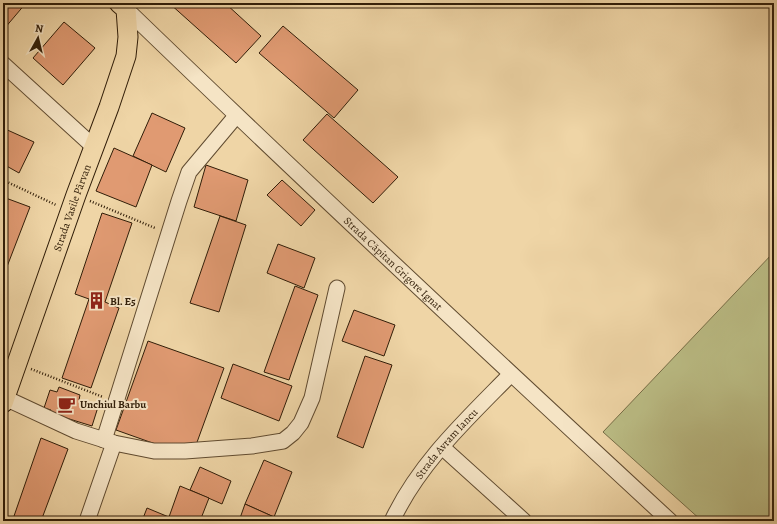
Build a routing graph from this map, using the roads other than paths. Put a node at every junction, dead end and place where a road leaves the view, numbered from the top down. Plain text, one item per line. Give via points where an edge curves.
1 (122, 6) edge
2 (3, 64) edge
3 (236, 116) junction
4 (94, 147) junction
5 (337, 288) dead end
6 (511, 374) junction
7 (4, 399) edge
8 (109, 441) junction
9 (442, 447) junction
10 (87, 521) edge
11 (392, 521) edge
12 (524, 521) edge
13 (670, 521) edge

1 - 3 street, Strada Căpitan Grigore Ignat
1 - 4 main road, Strada Vasile Pârvan via 128,37 126,56
2 - 4 street
3 - 6 street, Strada Căpitan Grigore Ignat
3 - 8 street via 189,172 116,402
4 - 7 main road, Strada Vasile Pârvan
5 - 8 street via 312,398 301,423 282,441 185,451 154,451
6 - 9 street, Strada Avram Iancu
6 - 13 street, Strada Căpitan Grigore Ignat
7 - 8 street via 76,431
8 - 10 street
9 - 11 street, Strada Avram Iancu via 420,474
9 - 12 street

